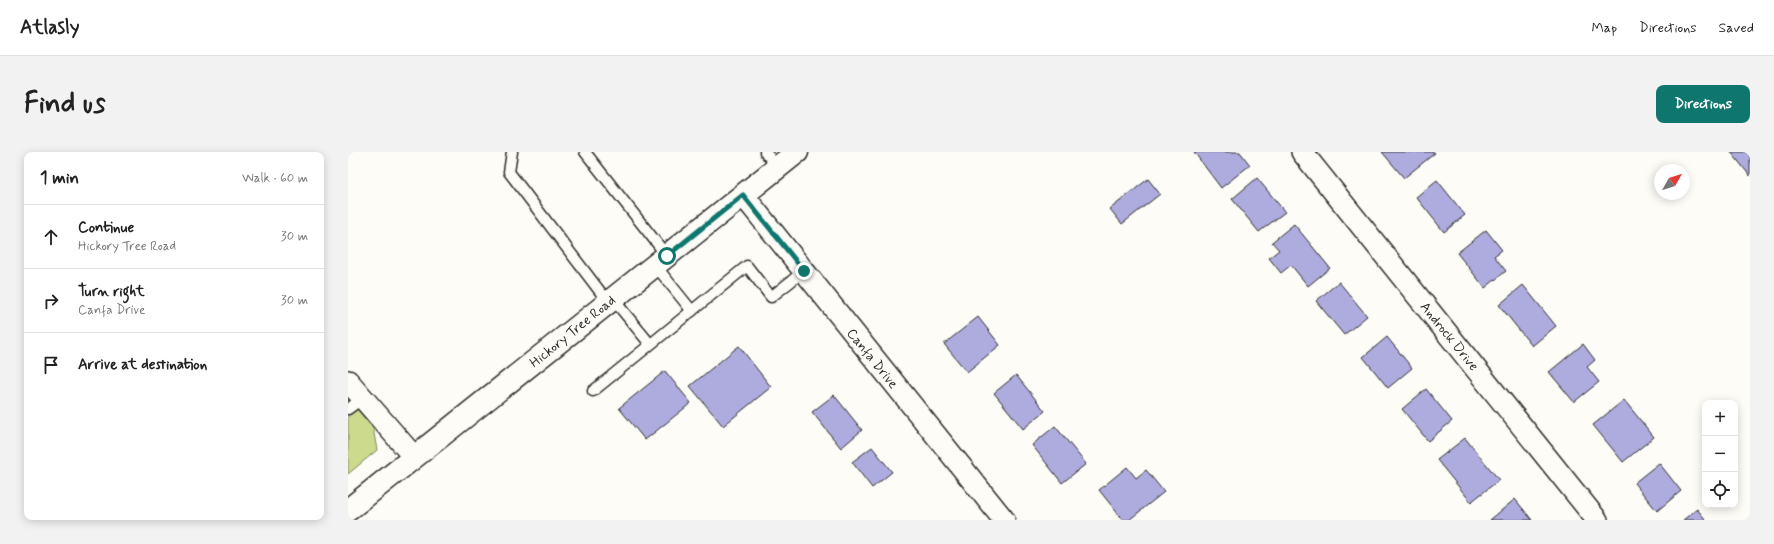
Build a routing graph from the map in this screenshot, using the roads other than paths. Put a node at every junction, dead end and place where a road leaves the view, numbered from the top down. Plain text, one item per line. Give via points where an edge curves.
1 (512, 152) edge
2 (585, 152) edge
3 (797, 152) edge
4 (1302, 152) edge
5 (771, 160) edge
6 (743, 195) junction
7 (661, 261) junction
8 (804, 271) junction
9 (610, 300) junction
10 (692, 311) junction
11 (650, 344) junction
12 (348, 381) edge
13 (593, 391) dead end
14 (355, 404) edge
15 (414, 457) junction
16 (348, 510) edge
17 (1004, 520) edge
18 (1597, 520) edge

1 - 9 lane via 509,172
2 - 7 lane
3 - 5 street, Hickory Tree Road
4 - 18 street, Androck Drive
5 - 6 street, Hickory Tree Road
6 - 7 street, Hickory Tree Road
6 - 8 street, Canfa Drive
7 - 9 street, Hickory Tree Road
7 - 10 lane
8 - 10 lane via 771,297 747,266
8 - 17 street, Canfa Drive
9 - 11 lane
9 - 15 street, Hickory Tree Road
10 - 11 lane
11 - 13 lane
12 - 14 street
14 - 15 street
15 - 16 street, Hickory Tree Road

